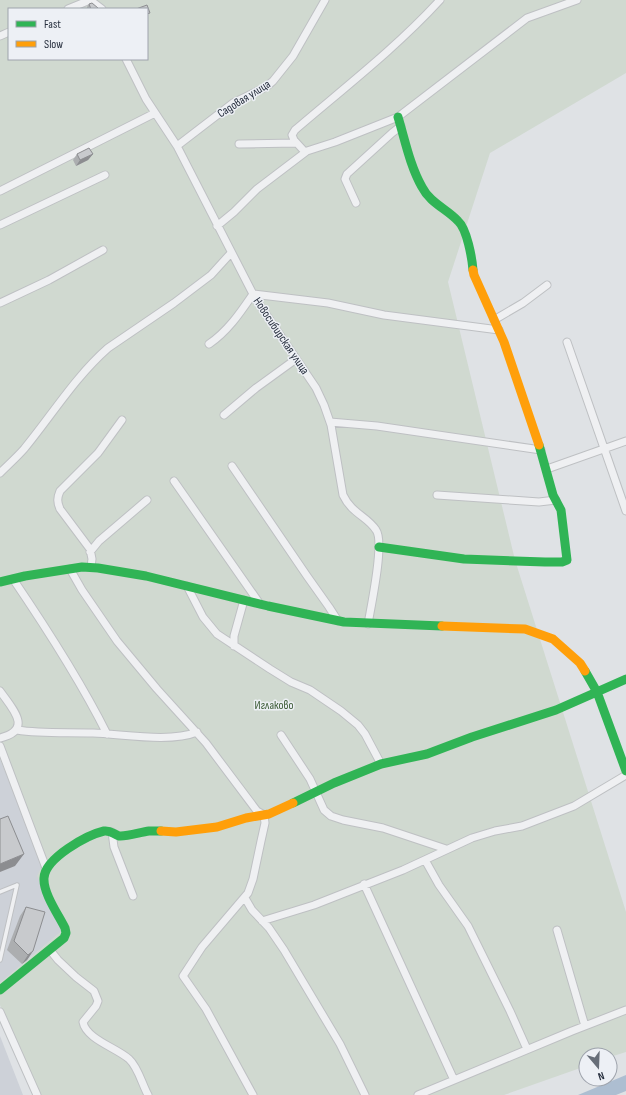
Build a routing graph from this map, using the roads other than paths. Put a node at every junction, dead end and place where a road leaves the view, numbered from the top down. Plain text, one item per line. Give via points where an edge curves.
1 (90, 0) edge
2 (325, 0) edge
3 (440, 0) edge
4 (577, 0) edge
5 (70, 8) edge
6 (101, 8) edge
7 (126, 60) edge
8 (155, 113) junction
9 (398, 117) junction
10 (401, 126) junction
11 (296, 142) junction
12 (239, 144) dead end
13 (177, 146) junction
14 (305, 152) junction
15 (105, 175) dead end
16 (0, 191) edge
17 (356, 203) dead end
18 (0, 225) edge
19 (217, 226) junction
20 (103, 250) dead end
21 (231, 253) junction
22 (547, 285) dead end
23 (253, 294) junction
24 (0, 304) edge
25 (494, 320) junction
26 (499, 330) junction
27 (567, 342) dead end
28 (209, 344) dead end
29 (296, 359) junction
30 (224, 415) dead end
31 (122, 420) dead end
32 (330, 422) junction
33 (626, 441) edge
34 (605, 448) junction
35 (541, 450) junction
36 (232, 466) dead end
37 (547, 469) junction
38 (0, 473) edge
39 (174, 481) dead end
40 (437, 495) dead end
41 (147, 500) dead end
42 (556, 500) junction
43 (626, 510) edge
44 (379, 547) junction
45 (90, 552) junction
46 (90, 567) junction
47 (70, 569) junction
48 (13, 579) junction
49 (0, 582) edge
50 (187, 586) junction
51 (244, 600) junction
52 (260, 604) junction
53 (338, 621) junction
54 (368, 624) junction
55 (234, 646) junction
56 (626, 679) edge
57 (0, 691) edge
58 (597, 692) junction
59 (16, 730) junction
60 (197, 732) junction
61 (107, 734) junction
62 (282, 735) dead end
63 (0, 738) edge
64 (0, 746) edge
65 (381, 764) junction
66 (626, 771) edge
67 (626, 775) edge
68 (316, 792) junction
69 (264, 815) junction
70 (112, 832) junction
71 (446, 849) junction
72 (425, 860) junction
73 (46, 868) junction
74 (364, 884) junction
75 (0, 892) edge
76 (133, 896) dead end
77 (245, 898) junction
78 (262, 921) junction
79 (557, 930) dead end
80 (50, 950) junction
81 (0, 960) edge
82 (0, 990) edge
83 (626, 1010) edge
84 (0, 1012) edge
85 (585, 1026) junction
86 (527, 1050) junction
87 (454, 1080) junction
88 (37, 1095) edge
89 (148, 1095) edge
90 (253, 1095) edge
91 (365, 1095) edge
92 (418, 1095) edge

1 - 5 street
1 - 6 street
2 - 13 street, Садовая улица via 293,56 266,87 233,103
3 - 11 street via 396,45 295,130 292,135
4 - 9 street via 527,18
7 - 8 street, Новосибирская улица
8 - 13 street, Новосибирская улица
8 - 16 street
9 - 10 street
9 - 14 street
10 - 17 street via 347,174 345,179
10 - 25 street via 422,188 429,197 459,221 463,228 474,275
11 - 12 street
11 - 14 street
13 - 19 street, Новосибирская улица
14 - 19 street via 257,189
15 - 18 street
19 - 21 street, Новосибирская улица
20 - 24 street
21 - 23 street, Новосибирская улица
21 - 38 street via 211,275 101,354 24,449
22 - 25 street
23 - 26 street
23 - 28 street via 234,321
23 - 29 street, Новосибирская улица
25 - 26 street
26 - 35 street
27 - 34 street
29 - 30 street
29 - 32 street, Новосибирская улица via 316,388
31 - 45 street via 98,453 60,491 58,498 60,509
32 - 35 street via 377,426
32 - 44 street, Новосибирская улица via 343,495 347,504 378,532
33 - 34 street
34 - 37 street
34 - 43 street
35 - 37 street
36 - 53 street
37 - 42 street
39 - 52 street
40 - 42 street via 539,502
41 - 45 street via 99,541
42 - 44 street via 561,510 567,560 562,562 464,559
44 - 54 street, Новосибирская улица
45 - 46 street
46 - 47 street
46 - 50 street
47 - 48 street
47 - 60 street via 118,641 157,689
48 - 49 street
48 - 61 street via 57,645
50 - 51 street
50 - 55 street via 209,625
51 - 52 street
51 - 55 street via 234,636
52 - 53 street
53 - 54 street
54 - 58 street via 525,629 553,639 580,663
55 - 65 street via 341,711 365,734
56 - 58 street
57 - 59 street via 17,714 19,725
58 - 65 street via 556,710 427,754
58 - 66 street
59 - 61 street
59 - 63 street
60 - 61 street via 186,736 157,738
60 - 69 street via 257,811
62 - 68 street
64 - 73 street
65 - 68 street
67 - 71 street via 574,806 522,826 478,836
68 - 69 street
68 - 71 street via 324,810 331,816 383,828
69 - 70 street via 217,827 176,832 149,831 119,836
69 - 77 street via 265,823 253,879
70 - 73 street via 98,833 65,850
70 - 76 street via 114,847
71 - 72 street
72 - 74 street
72 - 86 street via 468,926
73 - 80 street via 46,887 66,933
74 - 78 street via 314,905
74 - 87 street
75 - 81 lane via 17,885
77 - 78 street
77 - 90 street via 202,947 183,976 206,1009
78 - 91 street via 275,936 340,1044
79 - 85 street
80 - 82 street
80 - 89 street via 76,977 94,991 98,1001 83,1022 85,1029 129,1058
83 - 85 street
84 - 88 street
85 - 86 street
86 - 87 street
87 - 92 street

